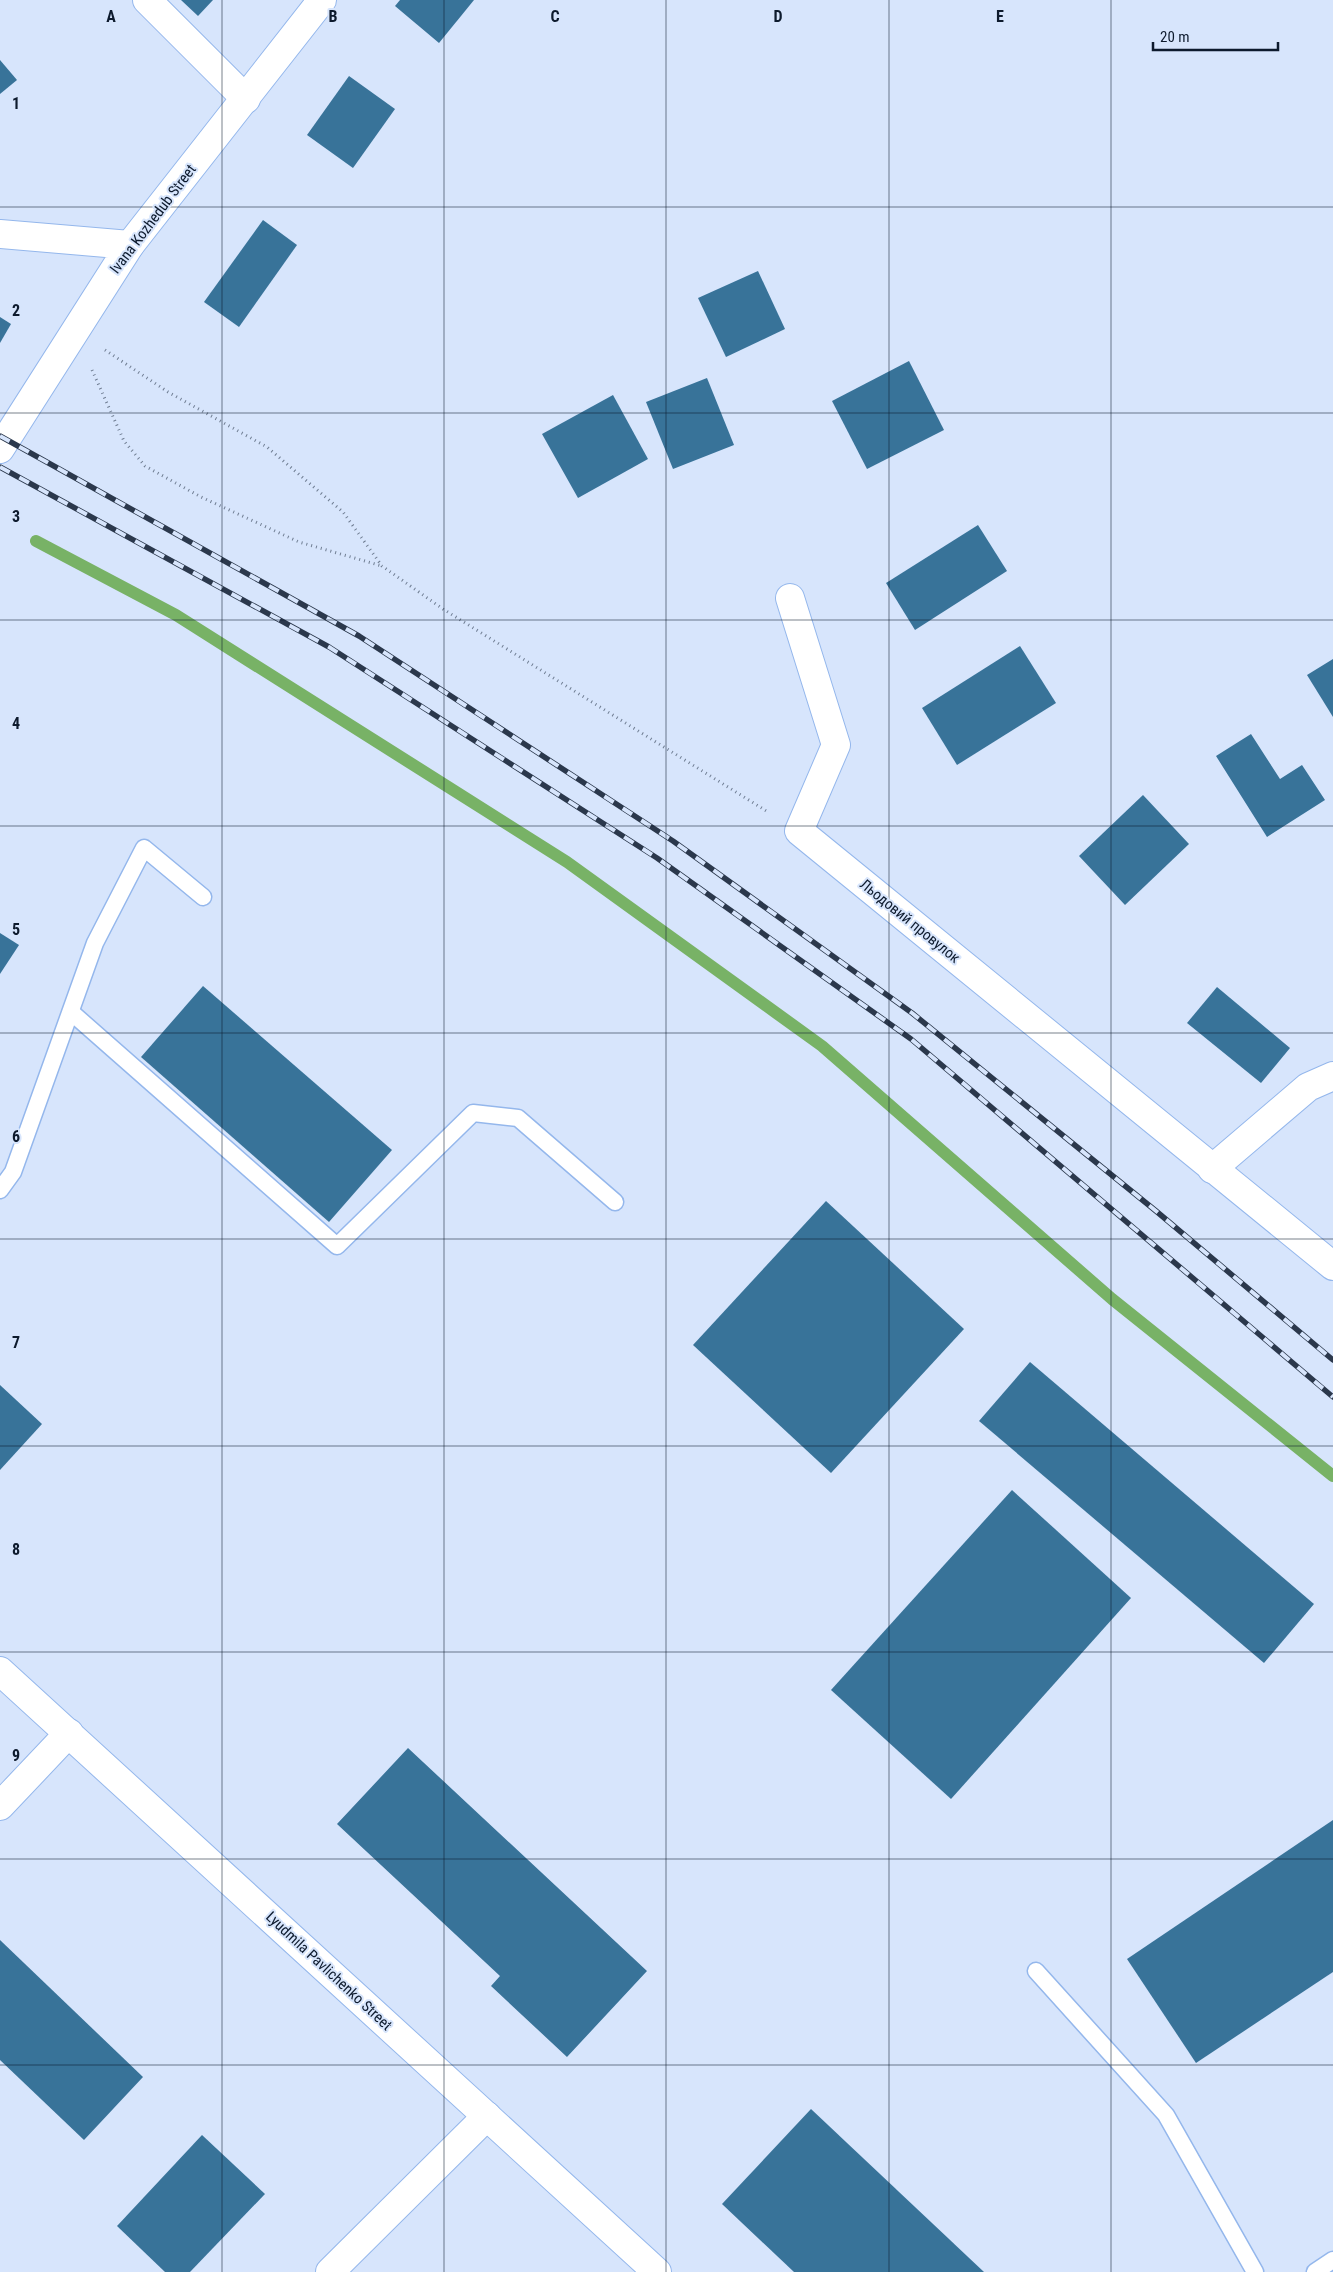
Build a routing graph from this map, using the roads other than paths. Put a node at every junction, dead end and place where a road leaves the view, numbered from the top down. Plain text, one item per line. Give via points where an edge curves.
1 (147, 0) edge
2 (322, 0) edge
3 (246, 99) junction
4 (0, 234) edge
5 (130, 245) junction
6 (0, 449) edge
7 (790, 598) dead end
8 (203, 897) dead end
9 (71, 1012) junction
10 (1333, 1076) edge
11 (1212, 1169) junction
12 (0, 1190) edge
13 (615, 1202) dead end
14 (1333, 1266) edge
15 (0, 1671) edge
16 (69, 1733) junction
17 (0, 1806) edge
18 (1036, 1971) dead end
19 (487, 2116) junction
20 (1333, 2260) edge
21 (330, 2272) edge
22 (657, 2272) edge
23 (1256, 2272) edge
24 (1315, 2272) edge

1 - 3 street
2 - 3 street, Ivana Kozhedub Street
3 - 5 street, Ivana Kozhedub Street
4 - 5 street
5 - 6 street, Ivana Kozhedub Street
7 - 11 street, Льодовий провулок via 836,745 799,831
8 - 9 lane via 144,848 96,943
9 - 12 lane via 13,1172
9 - 13 lane via 337,1246 473,1113 518,1118
10 - 11 street via 1308,1088
11 - 14 street, Льодовий провулок
15 - 16 street, Lyudmila Pavlichenko Street
16 - 17 street
16 - 19 street, Lyudmila Pavlichenko Street
18 - 23 lane via 1166,2114
19 - 21 street
19 - 22 street, Lyudmila Pavlichenko Street
20 - 24 lane

